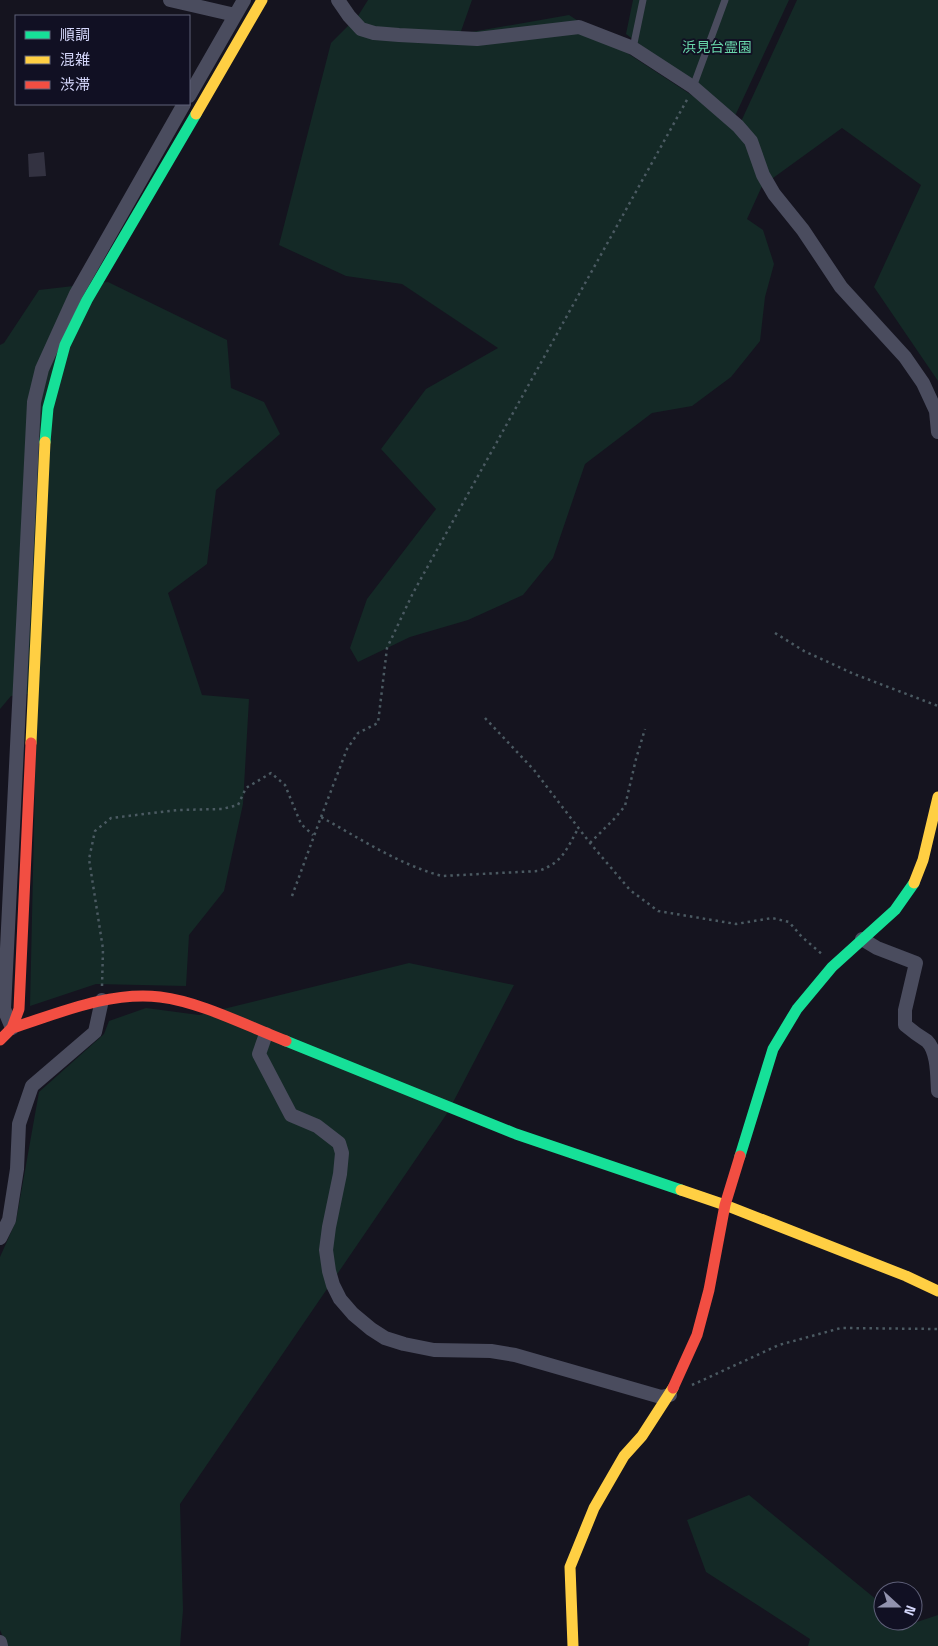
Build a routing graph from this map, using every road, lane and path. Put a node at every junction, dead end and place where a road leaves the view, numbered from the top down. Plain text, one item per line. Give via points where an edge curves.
1 (170, 0) edge
2 (244, 0) edge
3 (262, 0) edge
4 (338, 0) edge
5 (643, 0) edge
6 (725, 0) edge
7 (235, 15) junction
8 (633, 48) junction
9 (693, 87) junction
10 (190, 94) edge
11 (183, 105) edge
12 (938, 432) edge
13 (775, 633) dead end
14 (938, 706) edge
15 (485, 718) dead end
16 (646, 729) dead end
17 (938, 797) edge
18 (320, 817) junction
19 (937, 819) edge
20 (579, 827) junction
21 (313, 835) junction
22 (590, 843) junction
23 (292, 896) dead end
24 (862, 939) junction
25 (836, 964) junction
26 (102, 1000) junction
27 (12, 1028) junction
28 (266, 1034) junction
29 (0, 1040) edge
30 (938, 1091) edge
31 (725, 1205) junction
32 (0, 1238) edge
33 (938, 1291) edge
34 (938, 1329) edge
35 (670, 1395) junction
36 (0, 1642) edge
37 (1, 1646) edge
38 (573, 1646) edge

1 - 7 street
2 - 7 street
3 - 27 street via 87,300 65,345 48,408 19,1009
4 - 8 street via 361,30 374,33 477,39 579,27
5 - 8 lane
6 - 9 lane
7 - 10 street
8 - 9 street
9 - 12 street via 751,141 763,175 774,194 841,286 905,357 923,383 936,411
9 - 18 path via 412,593 386,648 378,723 358,733 347,749
11 - 27 street via 76,294 42,369 34,402 4,1009
13 - 14 path via 804,651 854,674
15 - 20 path via 534,770
16 - 22 path via 625,806
17 - 19 street
18 - 20 path via 408,864 442,876 550,867 560,860
18 - 21 path
19 - 24 street via 913,887 895,910
20 - 22 path
21 - 23 path
21 - 26 path via 302,824 286,786 271,773 246,788 238,805 111,818 95,831 89,859 103,949
22 - 25 path via 630,890 658,911 736,924 772,918 789,922 817,951
24 - 25 street
24 - 30 street via 916,962 904,1025 929,1043 936,1054
25 - 31 street via 797,1009 773,1050
26 - 27 street
26 - 28 street via 140,996 169,998 193,1004
26 - 32 street via 95,1032 32,1086 19,1124 17,1169 9,1220
27 - 29 street
28 - 31 street via 516,1134
28 - 35 street via 259,1054 291,1115 317,1126 339,1143 342,1153 340,1174 326,1250 333,1285 353,1314 384,1338 404,1344 434,1350 514,1355 660,1397
31 - 33 street
31 - 35 street via 697,1335
34 - 35 path via 841,1328 780,1345
35 - 38 street via 624,1456 594,1508 570,1567
36 - 37 street

